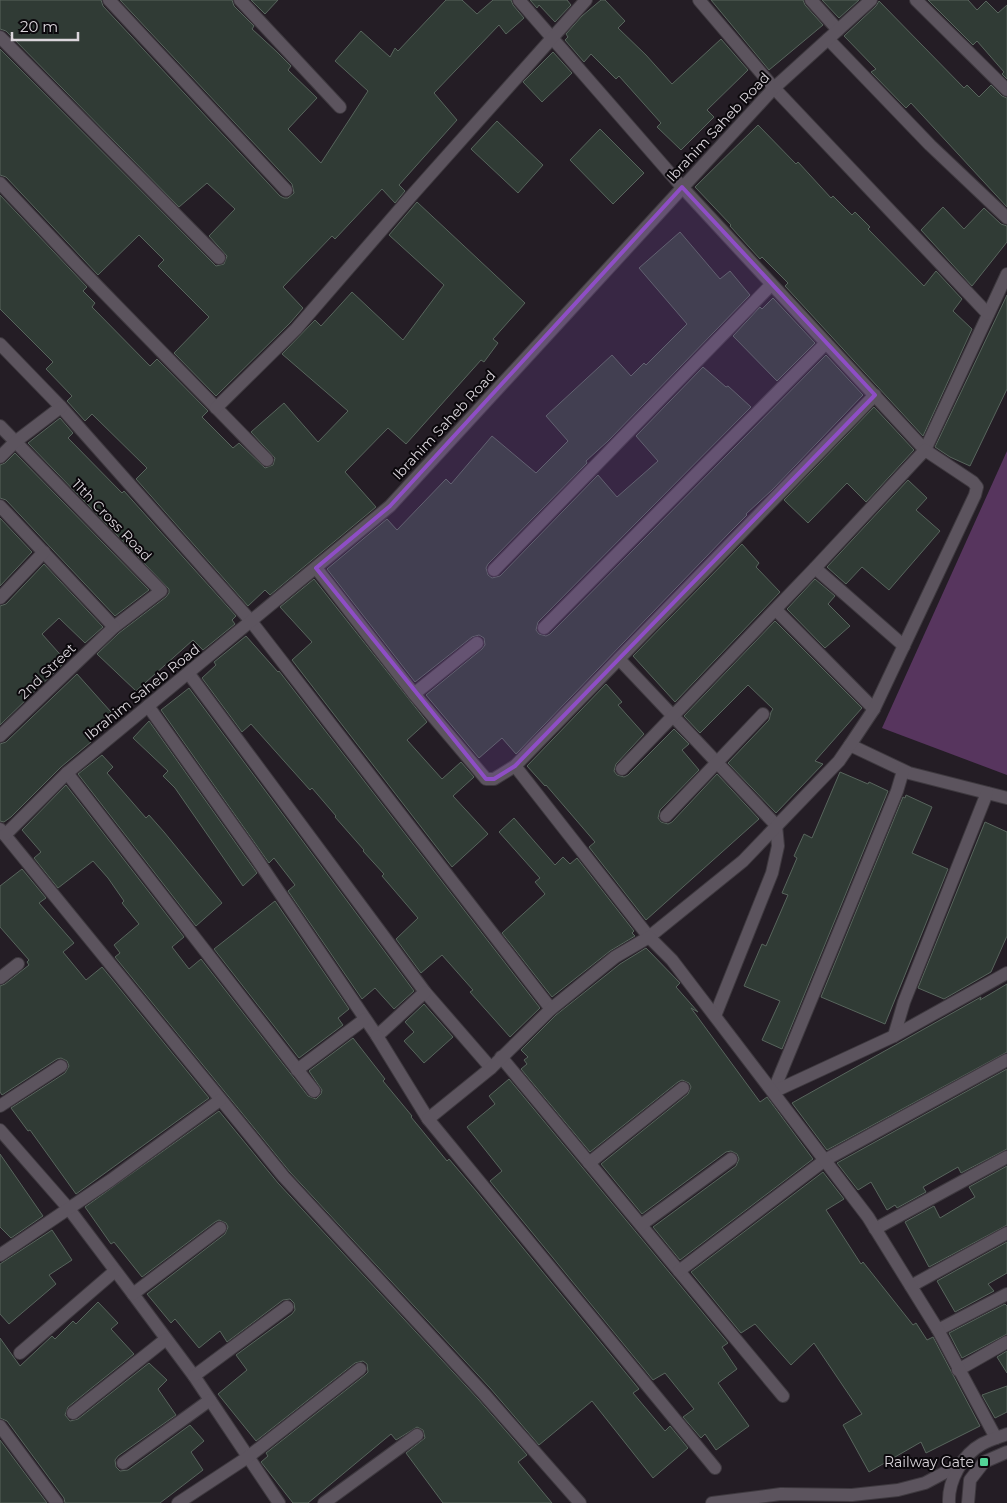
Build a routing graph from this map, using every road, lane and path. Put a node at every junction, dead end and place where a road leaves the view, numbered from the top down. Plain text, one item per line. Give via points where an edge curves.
1 (109, 0) edge
2 (240, 0) edge
3 (520, 0) edge
4 (586, 0) edge
5 (699, 0) edge
6 (811, 0) edge
7 (871, 0) edge
8 (916, 0) edge
9 (838, 30) junction
10 (0, 37) edge
11 (552, 39) junction
12 (828, 39) junction
13 (774, 88) junction
14 (1007, 90) edge
15 (340, 107) dead end
16 (0, 183) edge
17 (682, 188) junction
18 (286, 190) dead end
19 (1007, 218) edge
20 (219, 258) dead end
21 (1007, 274) edge
22 (771, 284) junction
23 (988, 314) junction
24 (826, 343) junction
25 (0, 344) edge
26 (875, 396) junction
27 (61, 407) junction
28 (216, 408) junction
29 (0, 426) edge
30 (15, 442) junction
31 (925, 450) junction
32 (0, 457) edge
33 (267, 460) dead end
34 (0, 506) edge
35 (44, 552) junction
36 (316, 568) junction
37 (816, 568) junction
38 (494, 570) dead end
39 (0, 598) edge
40 (776, 610) junction
41 (250, 620) junction
42 (114, 627) junction
43 (544, 628) dead end
44 (477, 643) dead end
45 (904, 646) junction
46 (619, 659) junction
47 (189, 674) junction
48 (414, 694) junction
49 (148, 706) junction
50 (874, 709) junction
51 (763, 714) dead end
52 (672, 717) junction
53 (0, 736) edge
54 (850, 745) junction
55 (716, 764) junction
56 (515, 766) junction
57 (622, 769) dead end
58 (903, 771) junction
59 (68, 773) junction
60 (987, 793) junction
61 (1007, 798) edge
62 (666, 816) dead end
63 (776, 825) junction
64 (2, 832) edge
65 (649, 937) junction
66 (18, 964) dead end
67 (1007, 973) edge
68 (0, 978) edge
69 (425, 992) junction
70 (551, 1009) junction
71 (714, 1016) junction
72 (365, 1019) junction
73 (377, 1036) junction
74 (894, 1036) junction
75 (501, 1057) junction
76 (1007, 1060) edge
77 (61, 1066) dead end
78 (491, 1068) junction
79 (297, 1070) junction
80 (683, 1088) dead end
81 (314, 1092) dead end
82 (772, 1092) junction
83 (220, 1100) junction
84 (0, 1106) edge
85 (428, 1119) junction
86 (0, 1130) edge
87 (1007, 1157) edge
88 (731, 1159) dead end
89 (824, 1160) junction
90 (589, 1163) junction
91 (69, 1209) junction
92 (640, 1225) junction
93 (220, 1228) dead end
94 (875, 1229) junction
95 (1007, 1233) edge
96 (0, 1255) edge
97 (115, 1271) junction
98 (679, 1271) junction
99 (911, 1286) junction
100 (133, 1294) junction
101 (1007, 1294) edge
102 (287, 1307) dead end
103 (938, 1330) junction
104 (166, 1339) junction
105 (1007, 1342) edge
106 (20, 1353) dead end
107 (360, 1369) dead end
108 (958, 1370) junction
109 (194, 1376) junction
110 (783, 1396) dead end
111 (210, 1400) junction
112 (73, 1413) dead end
113 (0, 1426) edge
114 (417, 1435) dead end
115 (1002, 1436) edge
116 (1007, 1452) edge
117 (248, 1457) junction
118 (123, 1463) dead end
119 (959, 1465) junction
120 (714, 1468) dead end
121 (57, 1503) edge
122 (178, 1503) edge
123 (279, 1503) edge
124 (324, 1503) edge
125 (580, 1503) edge
126 (712, 1503) edge
127 (949, 1503) edge
128 (968, 1503) edge

1 - 18 street
2 - 15 street
3 - 11 street
4 - 11 street
5 - 13 street
6 - 9 street
7 - 9 street, Ibrahim Saheb Road
8 - 14 street
9 - 12 street, Ibrahim Saheb Road
10 - 20 street
11 - 17 street
11 - 28 street via 296,329
12 - 13 street, Ibrahim Saheb Road
12 - 19 street via 930,145
13 - 17 street, Ibrahim Saheb Road
13 - 23 street
16 - 28 street
17 - 22 street
17 - 36 street, Ibrahim Saheb Road via 390,506
21 - 23 street
22 - 24 street
22 - 38 street
23 - 31 street
24 - 26 street
24 - 43 street
25 - 27 street
26 - 31 street
26 - 46 street
27 - 30 street
27 - 41 street
28 - 33 street
29 - 30 street, 11th Cross Road
30 - 32 street
30 - 42 street, 11th Cross Road via 161,591
31 - 37 street
31 - 45 street via 977,487
34 - 35 street
35 - 39 street
35 - 42 street
36 - 41 street, Ibrahim Saheb Road
36 - 48 street
37 - 40 street
37 - 45 street
40 - 50 street
40 - 52 street
41 - 47 street, Ibrahim Saheb Road
41 - 70 street
42 - 53 street, 2nd Street
44 - 48 street
45 - 50 street
46 - 52 street
46 - 56 street
47 - 49 street, Ibrahim Saheb Road
47 - 69 street
48 - 56 street via 486,780 494,779
49 - 59 street, Ibrahim Saheb Road
49 - 72 street
50 - 54 street
51 - 55 street
52 - 55 street
52 - 57 street
54 - 58 street
54 - 63 street via 839,761
55 - 62 street
55 - 63 street
56 - 65 street
58 - 60 street
58 - 82 street
59 - 64 street, Ibrahim Saheb Road
59 - 79 street
60 - 61 street
60 - 74 street via 904,1002
63 - 65 street via 743,860
63 - 71 street via 778,846 772,872
64 - 83 street
65 - 70 street via 615,957
65 - 71 street via 672,960
66 - 68 street
67 - 74 street
69 - 73 street
69 - 78 street
70 - 75 street
71 - 82 street
72 - 73 street
72 - 79 street
73 - 85 street
74 - 82 street
75 - 78 street
75 - 90 street
76 - 89 street
77 - 84 street
78 - 85 street
79 - 81 street
80 - 90 street
82 - 89 street
83 - 91 street
83 - 125 street via 284,1177
85 - 120 street
86 - 91 street
87 - 94 street
88 - 92 street
89 - 94 street
89 - 98 street
90 - 92 street
91 - 96 street
91 - 97 street
92 - 98 street
93 - 100 street
94 - 99 street
95 - 99 street
97 - 100 street
97 - 106 street
98 - 110 street
99 - 103 street
100 - 104 street
101 - 103 street
102 - 109 street
103 - 108 street
104 - 109 street
104 - 112 street
105 - 108 street
107 - 117 street
108 - 115 street
109 - 111 street
111 - 117 street
111 - 118 street
113 - 121 street
114 - 124 street
115 - 119 street via 980,1444
116 - 128 street via 984,1462 970,1480
117 - 122 street
117 - 123 street
119 - 126 street via 925,1483 898,1490 852,1496 781,1494
119 - 127 street via 949,1491

